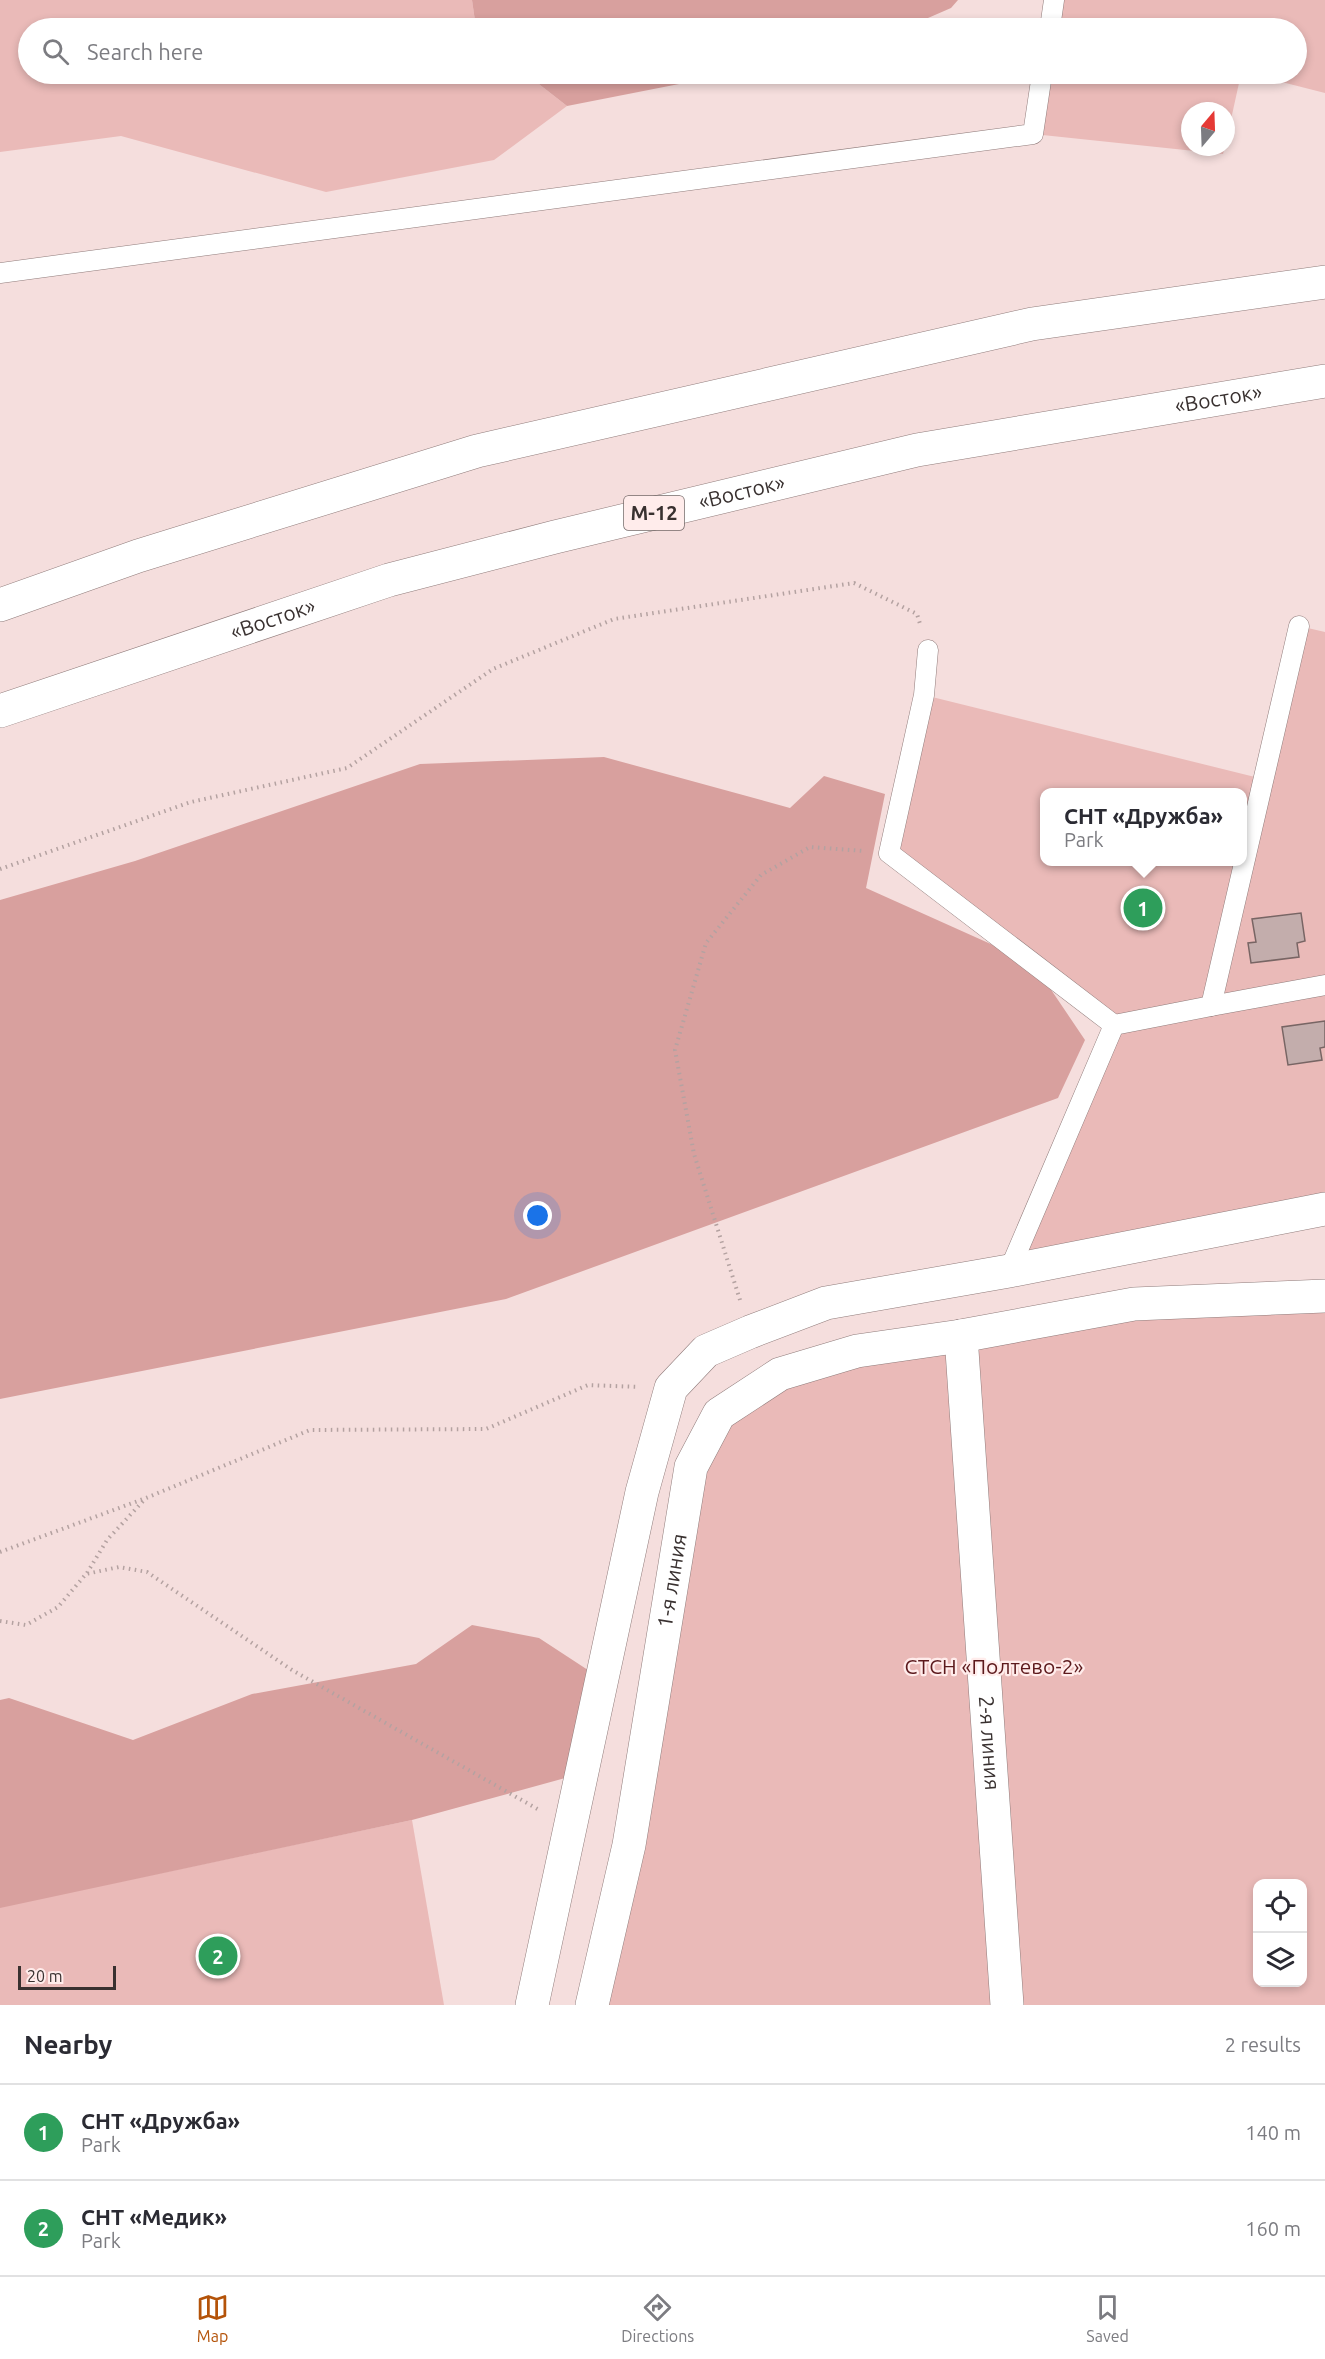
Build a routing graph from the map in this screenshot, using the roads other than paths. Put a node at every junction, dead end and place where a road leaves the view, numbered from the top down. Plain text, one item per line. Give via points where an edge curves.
1 (1054, 0) edge
2 (1051, 18) edge
3 (1040, 84) edge
4 (0, 273) edge
5 (1325, 282) edge
6 (1325, 381) edge
7 (0, 605) edge
8 (1299, 626) dead end
9 (928, 651) road end
10 (0, 711) edge
11 (1247, 851) edge
12 (1243, 866) edge
13 (1325, 985) edge
14 (1211, 1006) junction
15 (1114, 1025) junction
16 (1325, 1209) edge
17 (1009, 1271) junction
18 (1325, 1296) edge
19 (961, 1336) junction
20 (532, 2005) edge
21 (592, 2005) edge
22 (1007, 2005) edge

1 - 2 lane
3 - 4 lane via 1032,134
5 - 7 main road via 1032,324 477,451 138,556
6 - 10 main road, «Восток» / М-12 via 917,450 555,537 389,580
8 - 11 lane
9 - 15 lane via 924,695 889,854
12 - 14 lane
13 - 14 lane
14 - 15 lane
15 - 17 lane
16 - 17 main road
17 - 20 main road via 826,1303 706,1351 671,1388 642,1492
18 - 19 main road, 1-я линия via 1134,1304
19 - 21 main road, 1-я линия via 857,1351 780,1374 719,1414 691,1467 629,1845
19 - 22 main road, 2-я линия

